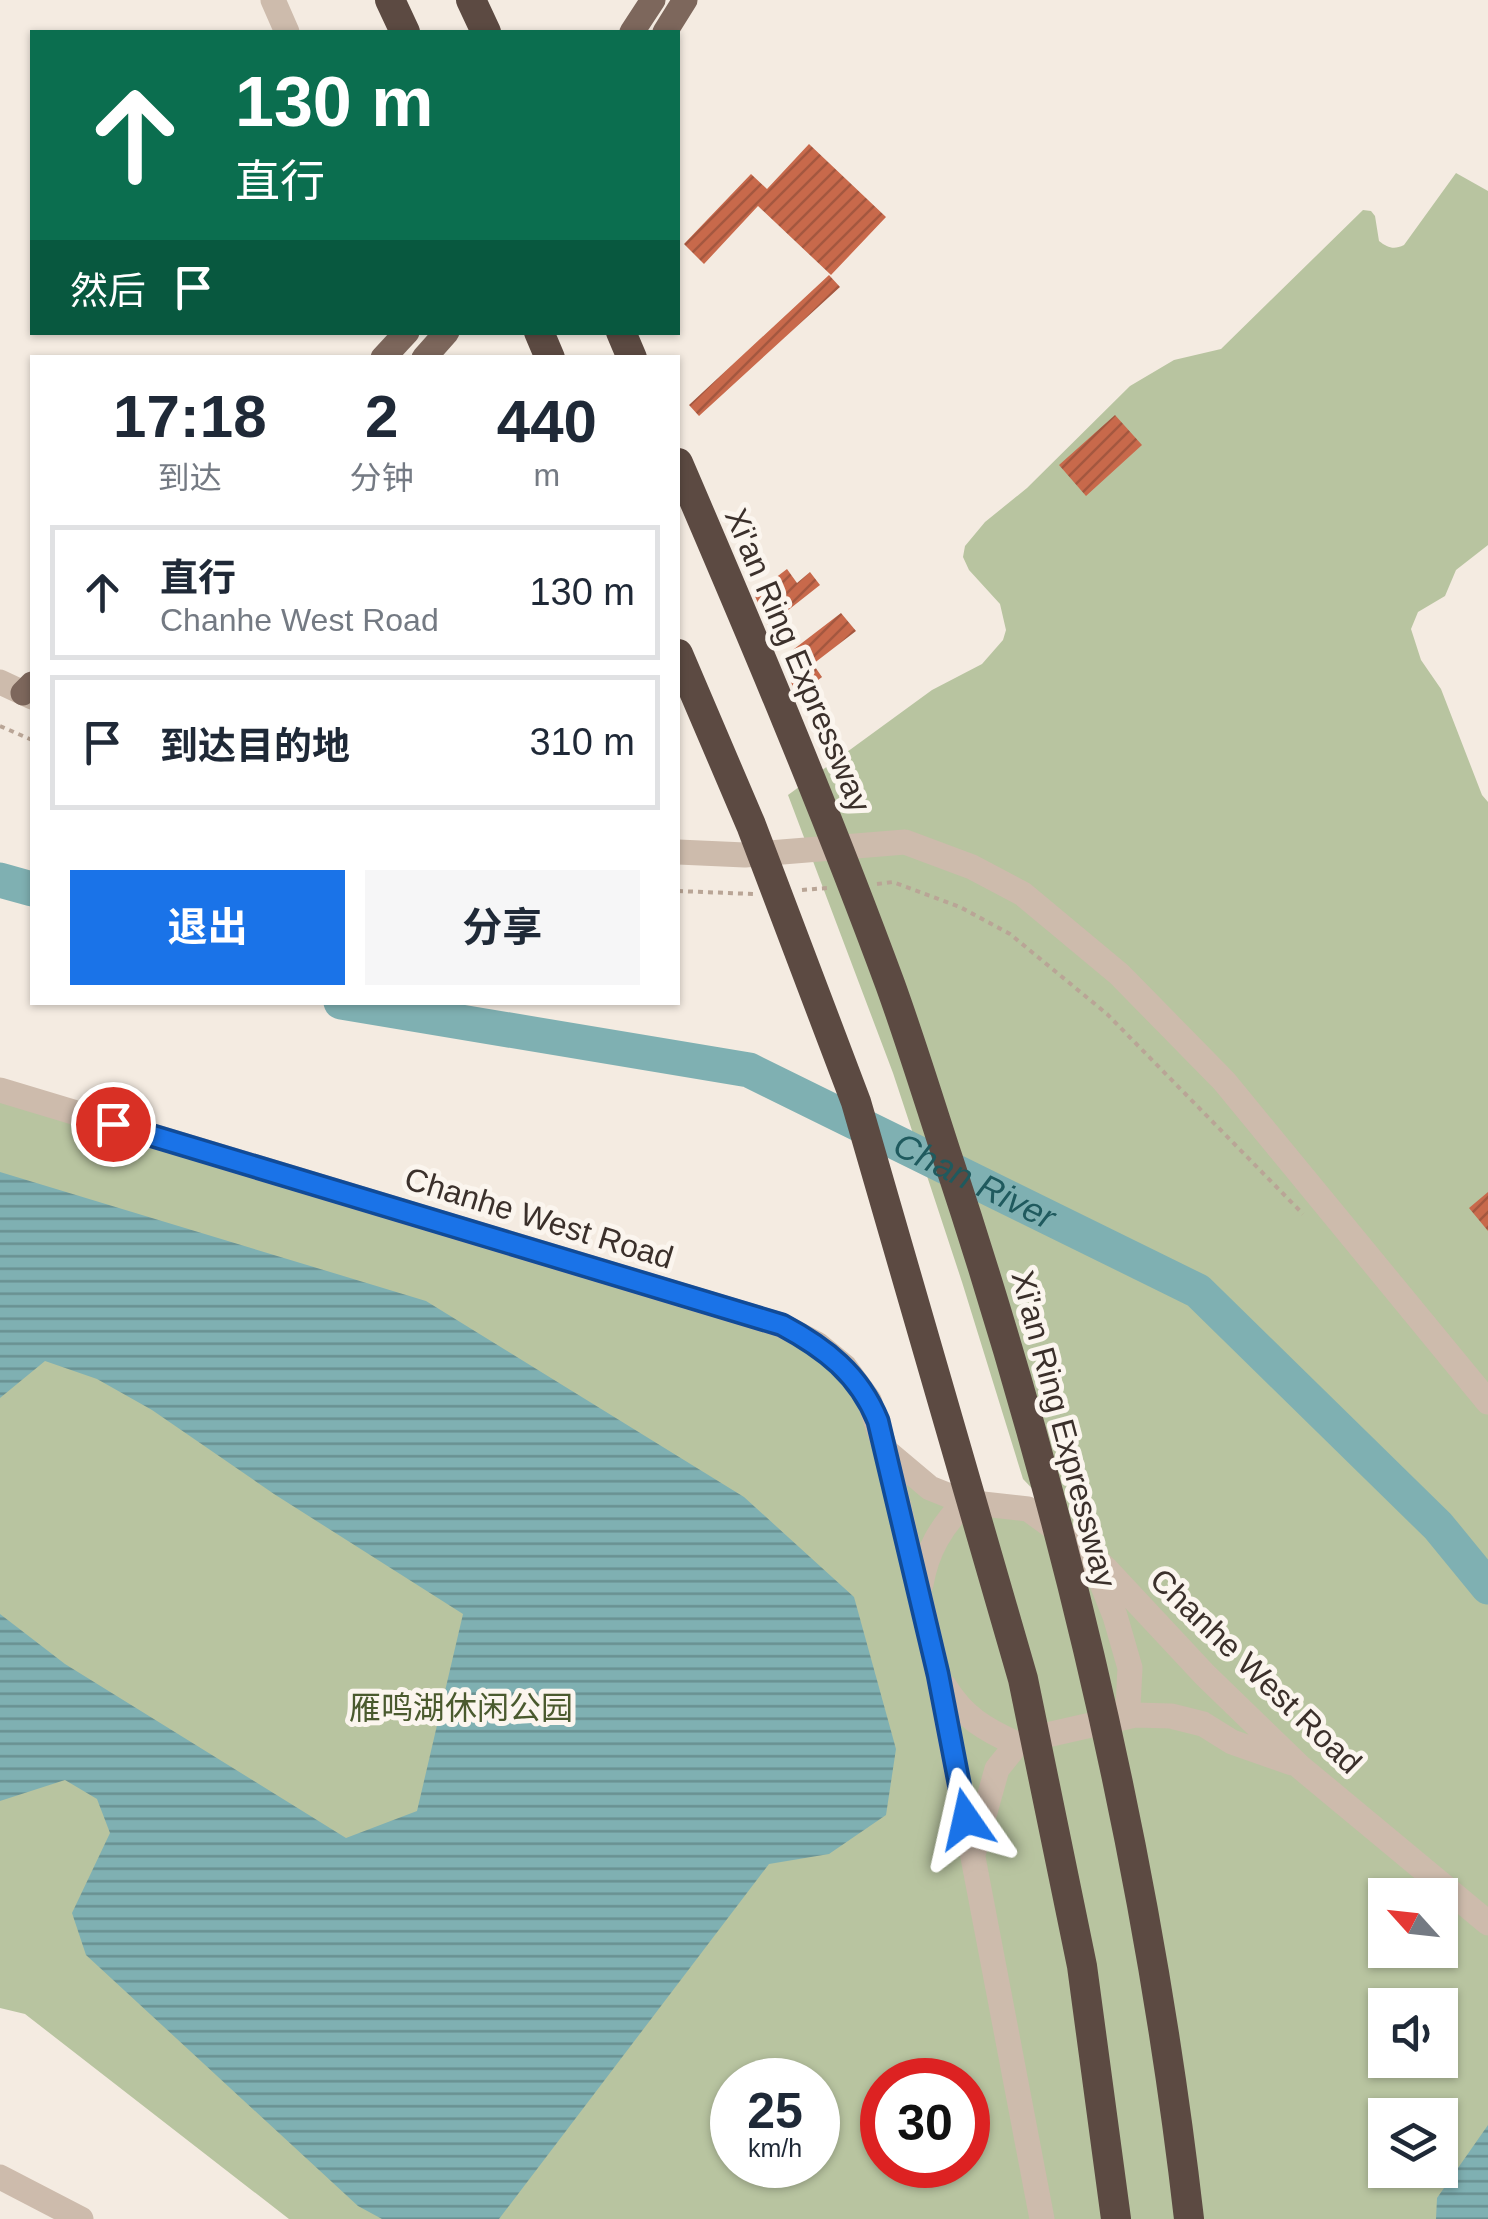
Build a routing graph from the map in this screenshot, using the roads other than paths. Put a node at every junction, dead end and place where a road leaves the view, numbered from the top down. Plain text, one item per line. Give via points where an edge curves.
1 (272, 0) edge
2 (390, 0) edge
3 (471, 0) edge
4 (653, 0) edge
5 (686, 0) edge
6 (286, 30) edge
7 (403, 30) edge
8 (485, 30) edge
9 (633, 30) edge
10 (666, 30) edge
11 (404, 335) edge
12 (445, 335) edge
13 (385, 355) edge
14 (427, 355) edge
15 (680, 468) edge
16 (680, 659) edge
17 (680, 852) edge
18 (0, 1090) edge
19 (1488, 1402) edge
20 (886, 1451) junction
21 (964, 1502) junction
22 (1086, 1551) junction
23 (919, 1595) junction
24 (938, 1674) junction
25 (1116, 1720) junction
26 (1018, 1744) junction
27 (1299, 1766) junction
28 (973, 1856) junction
29 (1488, 1924) edge
30 (0, 2178) edge
31 (81, 2219) edge
32 (1042, 2219) edge
33 (1116, 2219) edge
34 (1189, 2219) edge

1 - 6 street
2 - 7 highway
3 - 8 highway
4 - 9 main road
5 - 10 main road
11 - 13 main road
12 - 14 main road
15 - 34 highway, Xi'an Ring Expressway, bridge via 891,988 1020,1386 1122,1805 1175,2092
16 - 33 highway, bridge via 856,1102 1023,1679 1082,1966
17 - 19 street via 746,856 905,842 1023,894 1119,974 1224,1081
18 - 20 street, Chanhe West Road via 782,1325 845,1367 870,1400
20 - 21 street, Chanhe West Road via 930,1488
20 - 23 street
21 - 22 street, Chanhe West Road via 1028,1510
21 - 23 street via 927,1554
22 - 25 street via 1102,1578 1130,1668 1128,1706
22 - 27 street, Chanhe West Road
23 - 24 street
24 - 26 street via 980,1727
24 - 28 street
25 - 26 street
25 - 27 street via 1136,1715 1202,1724
26 - 28 street via 997,1769
27 - 29 street, Chanhe West Road
28 - 32 street
30 - 31 street

